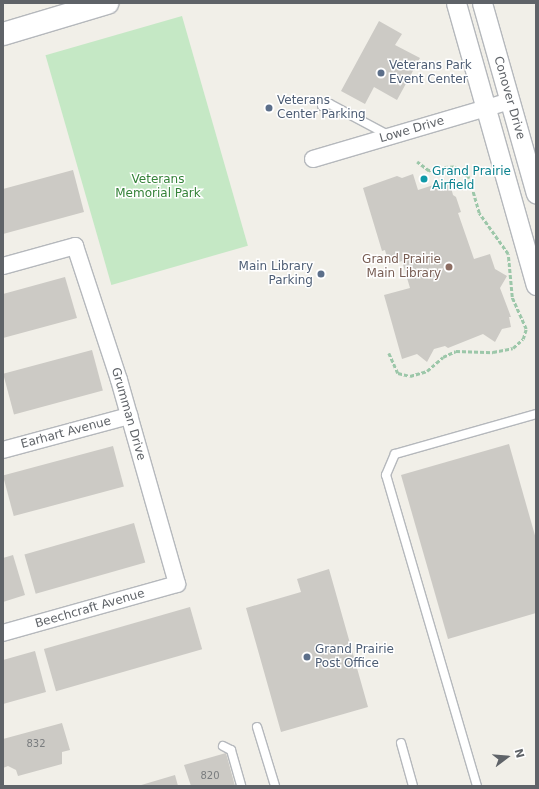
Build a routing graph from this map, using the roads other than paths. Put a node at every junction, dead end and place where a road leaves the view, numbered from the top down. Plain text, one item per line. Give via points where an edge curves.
1 (107, 3) edge
2 (456, 3) edge
3 (482, 3) edge
4 (3, 34) edge
5 (510, 101) junction
6 (322, 106) dead end
7 (486, 108) junction
8 (390, 136) junction
9 (313, 159) dead end
10 (536, 194) edge
11 (530, 239) edge
12 (3, 266) edge
13 (536, 285) edge
14 (536, 414) edge
15 (129, 416) junction
16 (3, 450) edge
17 (177, 584) joint
18 (3, 633) edge
19 (257, 727) dead end
20 (401, 743) dead end
21 (223, 746) dead end
22 (241, 786) edge
23 (275, 786) edge
24 (413, 786) edge
25 (477, 786) edge

1 - 4 main road
2 - 7 street, Conover Drive
3 - 5 street, Conover Drive
5 - 7 street, Lowe Drive
5 - 10 street, Conover Drive
6 - 8 lane via 330,104
7 - 8 street, Lowe Drive
7 - 11 street, Conover Drive
8 - 9 street, Lowe Drive
11 - 13 street, Conover Drive
12 - 15 street, Grumman Drive via 75,246
14 - 25 lane via 395,454 386,475
15 - 16 street, Earhart Avenue
15 - 17 street, Grumman Drive
17 - 18 street, Beechcraft Avenue
19 - 23 lane
20 - 24 lane
21 - 22 lane via 231,750

